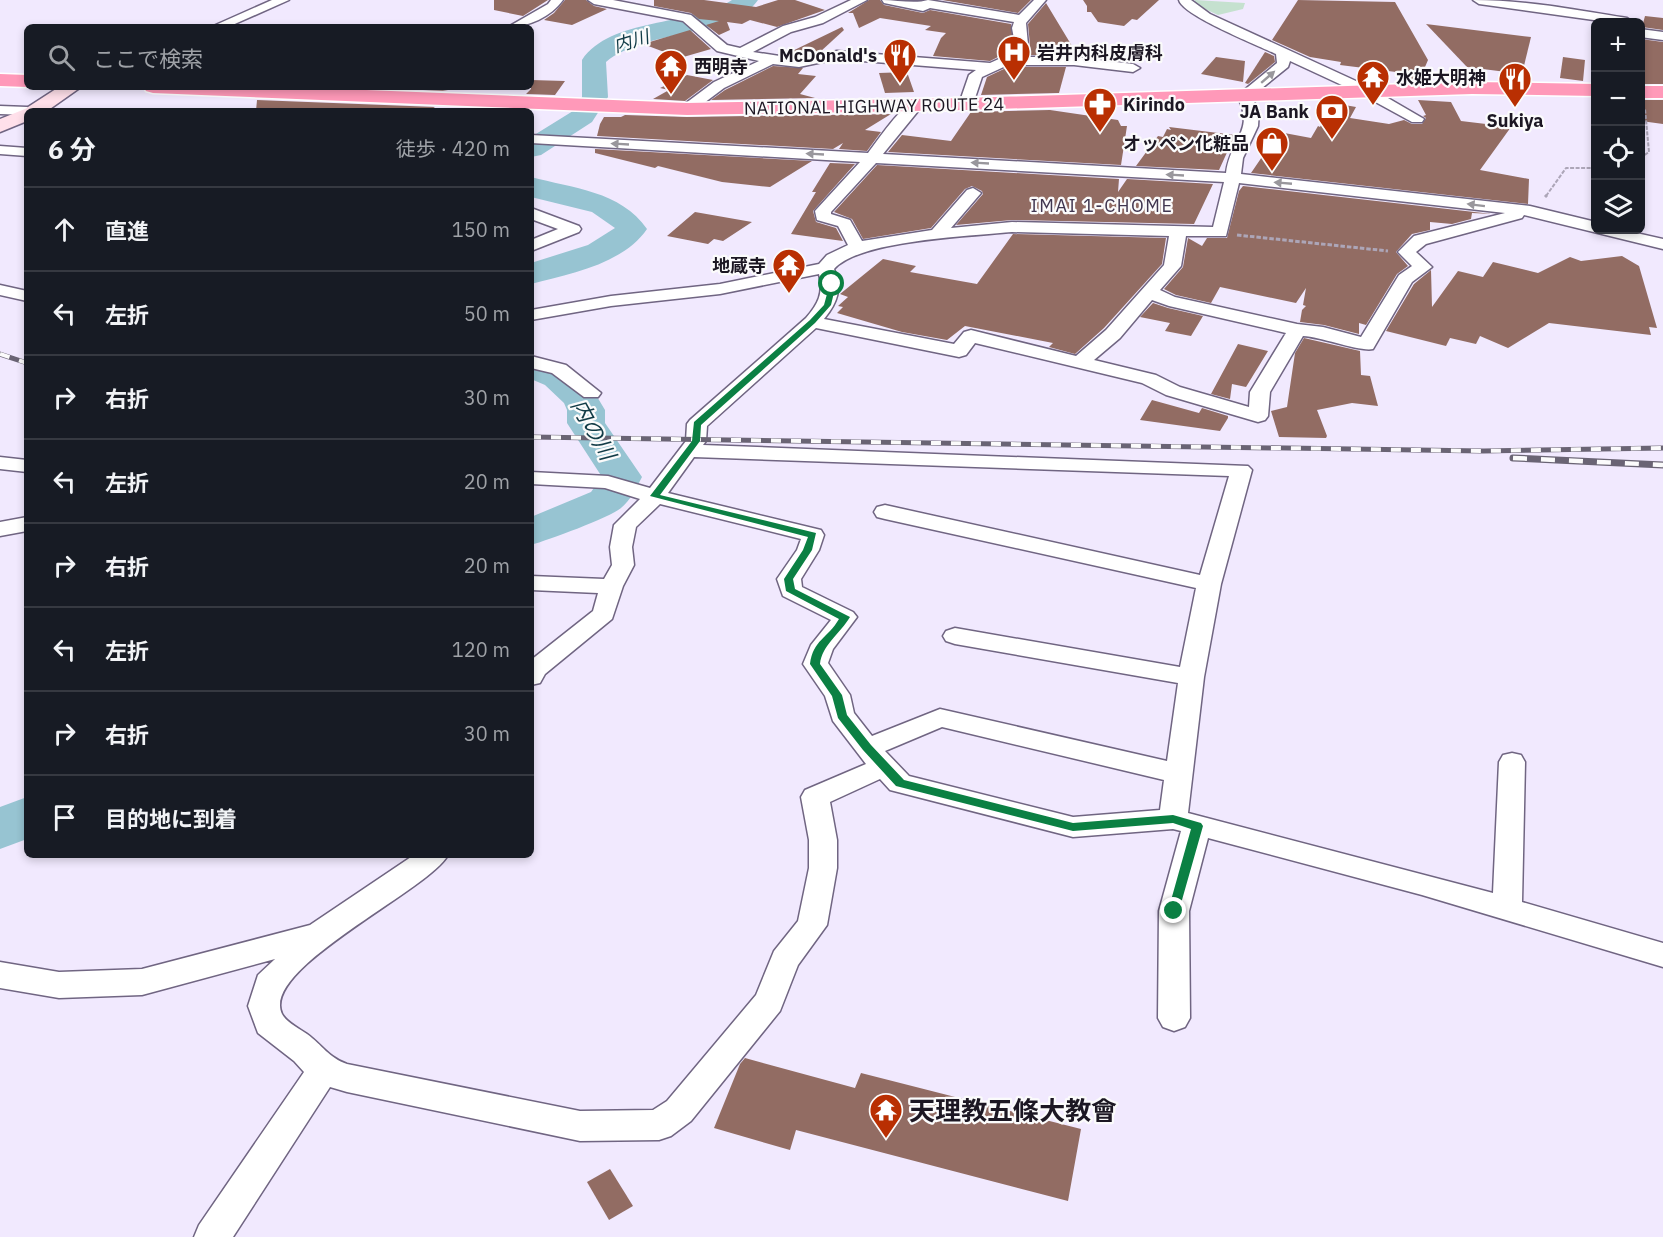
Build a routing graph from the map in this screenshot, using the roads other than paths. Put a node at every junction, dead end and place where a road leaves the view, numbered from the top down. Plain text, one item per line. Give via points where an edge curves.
1 (283, 0) edge
2 (557, 0) edge
3 (594, 0) edge
4 (861, 0) edge
5 (888, 0) edge
6 (1040, 0) edge
7 (1185, 0) edge
8 (1479, 0) edge
9 (1604, 18) edge
10 (1021, 19) junction
11 (224, 24) edge
12 (520, 24) edge
13 (1645, 34) edge
14 (1663, 36) edge
15 (741, 53) junction
16 (1282, 53) junction
17 (771, 60) junction
18 (1006, 61) junction
19 (990, 67) junction
20 (1133, 68) dead end
21 (0, 80) edge
22 (24, 81) edge
23 (67, 90) edge
24 (296, 90) edge
25 (1364, 90) junction
26 (1591, 90) edge
27 (343, 91) edge
28 (1663, 92) edge
29 (1244, 96) junction
30 (1645, 98) edge
31 (966, 104) junction
32 (916, 105) junction
33 (38, 108) edge
34 (687, 109) junction
35 (0, 110) edge
36 (24, 113) edge
37 (24, 114) edge
38 (1417, 118) dead end
39 (0, 126) edge
40 (534, 140) edge
41 (0, 150) edge
42 (24, 152) edge
43 (873, 157) junction
44 (1233, 178) junction
45 (973, 193) dead end
46 (1530, 211) junction
47 (534, 214) edge
48 (1591, 226) edge
49 (1178, 232) junction
50 (937, 234) junction
51 (1621, 234) edge
52 (1663, 244) edge
53 (534, 245) edge
54 (857, 247) junction
55 (825, 268) junction
56 (0, 290) edge
57 (1149, 292) junction
58 (24, 295) edge
59 (534, 315) edge
60 (812, 322) junction
61 (1297, 330) junction
62 (534, 363) edge
63 (1077, 363) junction
64 (591, 393) dead end
65 (688, 451) junction
66 (0, 463) edge
67 (24, 466) edge
68 (534, 478) edge
69 (654, 496) junction
70 (885, 512) dead end
71 (24, 525) edge
72 (0, 529) edge
73 (534, 584) edge
74 (1209, 584) junction
75 (611, 586) junction
76 (955, 636) dead end
77 (534, 670) edge
78 (1191, 677) junction
79 (876, 758) junction
80 (1512, 762) dead end
81 (1180, 774) junction
82 (1186, 823) junction
83 (430, 858) edge
84 (1507, 909) junction
85 (319, 935) junction
86 (1663, 955) edge
87 (0, 975) edge
88 (1173, 1018) dead end
89 (322, 1070) junction
90 (212, 1237) edge

1 - 11 street
2 - 12 street via 552,7
3 - 15 street via 687,18 722,48
4 - 15 street via 819,20 787,29
5 - 10 street
6 - 10 street
7 - 16 street via 1206,17
8 - 9 street
10 - 18 street via 1017,30 1022,45
13 - 14 street
15 - 17 street
16 - 25 street
29 -> 16 street via 1283,64
17 - 19 street via 799,63 837,55
17 - 34 street via 719,85
18 - 19 street
18 - 20 street via 1064,61
19 - 31 street via 976,75
21 - 22 highway
23 - 33 street
24 - 27 highway, NATIONAL HIGHWAY ROUTE 24
25 - 26 highway, NATIONAL HIGHWAY ROUTE 24
25 - 29 highway, NATIONAL HIGHWAY ROUTE 24
25 - 38 street
27 - 34 highway, NATIONAL HIGHWAY ROUTE 24
28 - 30 highway
29 - 31 highway, NATIONAL HIGHWAY ROUTE 24
29 - 44 street via 1252,110 1251,126 1235,158
31 - 32 highway, NATIONAL HIGHWAY ROUTE 24
32 - 34 highway, NATIONAL HIGHWAY ROUTE 24
32 - 43 street
35 - 36 street
37 - 39 street
43 -> 40 street
41 - 42 street
44 -> 43 street
43 - 54 street via 823,211 823,218 844,223
46 -> 44 street
44 - 49 street via 1220,232
45 - 50 street
46 - 48 street
46 - 61 street via 1420,240 1406,252 1423,267 1405,279 1366,345 1340,336
47 - 53 street via 573,229
49 - 50 street via 1011,227
49 - 57 street via 1172,266
50 - 54 street
51 - 52 street
54 - 55 street via 833,259
55 - 59 street via 720,289
55 - 60 street via 832,284 827,305
56 - 58 street
57 - 61 street via 1168,301
57 - 63 street via 1113,334
60 - 63 street via 959,351 971,336
60 - 65 street via 697,424 696,441
61 - 63 street via 1260,392 1258,416 1173,391 1149,379
62 - 64 street via 559,369
65 - 69 street
65 - 74 street via 1241,470
66 - 67 street
68 - 69 street via 617,486
69 - 75 street via 625,525 623,565
69 - 79 street via 813,535 789,579 790,591 845,617 817,650 815,664 837,695 842,715
70 - 74 street
71 - 72 street
73 - 75 street
74 - 78 street
75 - 77 street via 603,614
76 - 78 street
78 - 81 street
79 - 81 street via 940,718
79 - 82 street via 900,783 1073,827
79 - 89 street via 856,777 815,797 823,840 823,868 812,925 785,960 769,1002 679,1111 659,1125 580,1126
80 - 84 street
81 - 82 street
82 - 84 street
82 - 88 street via 1174,911
83 - 85 street
84 - 86 street
85 - 87 street via 142,982 59,985
85 - 89 street via 269,984 264,1006 268,1024 305,1051
89 - 90 street

